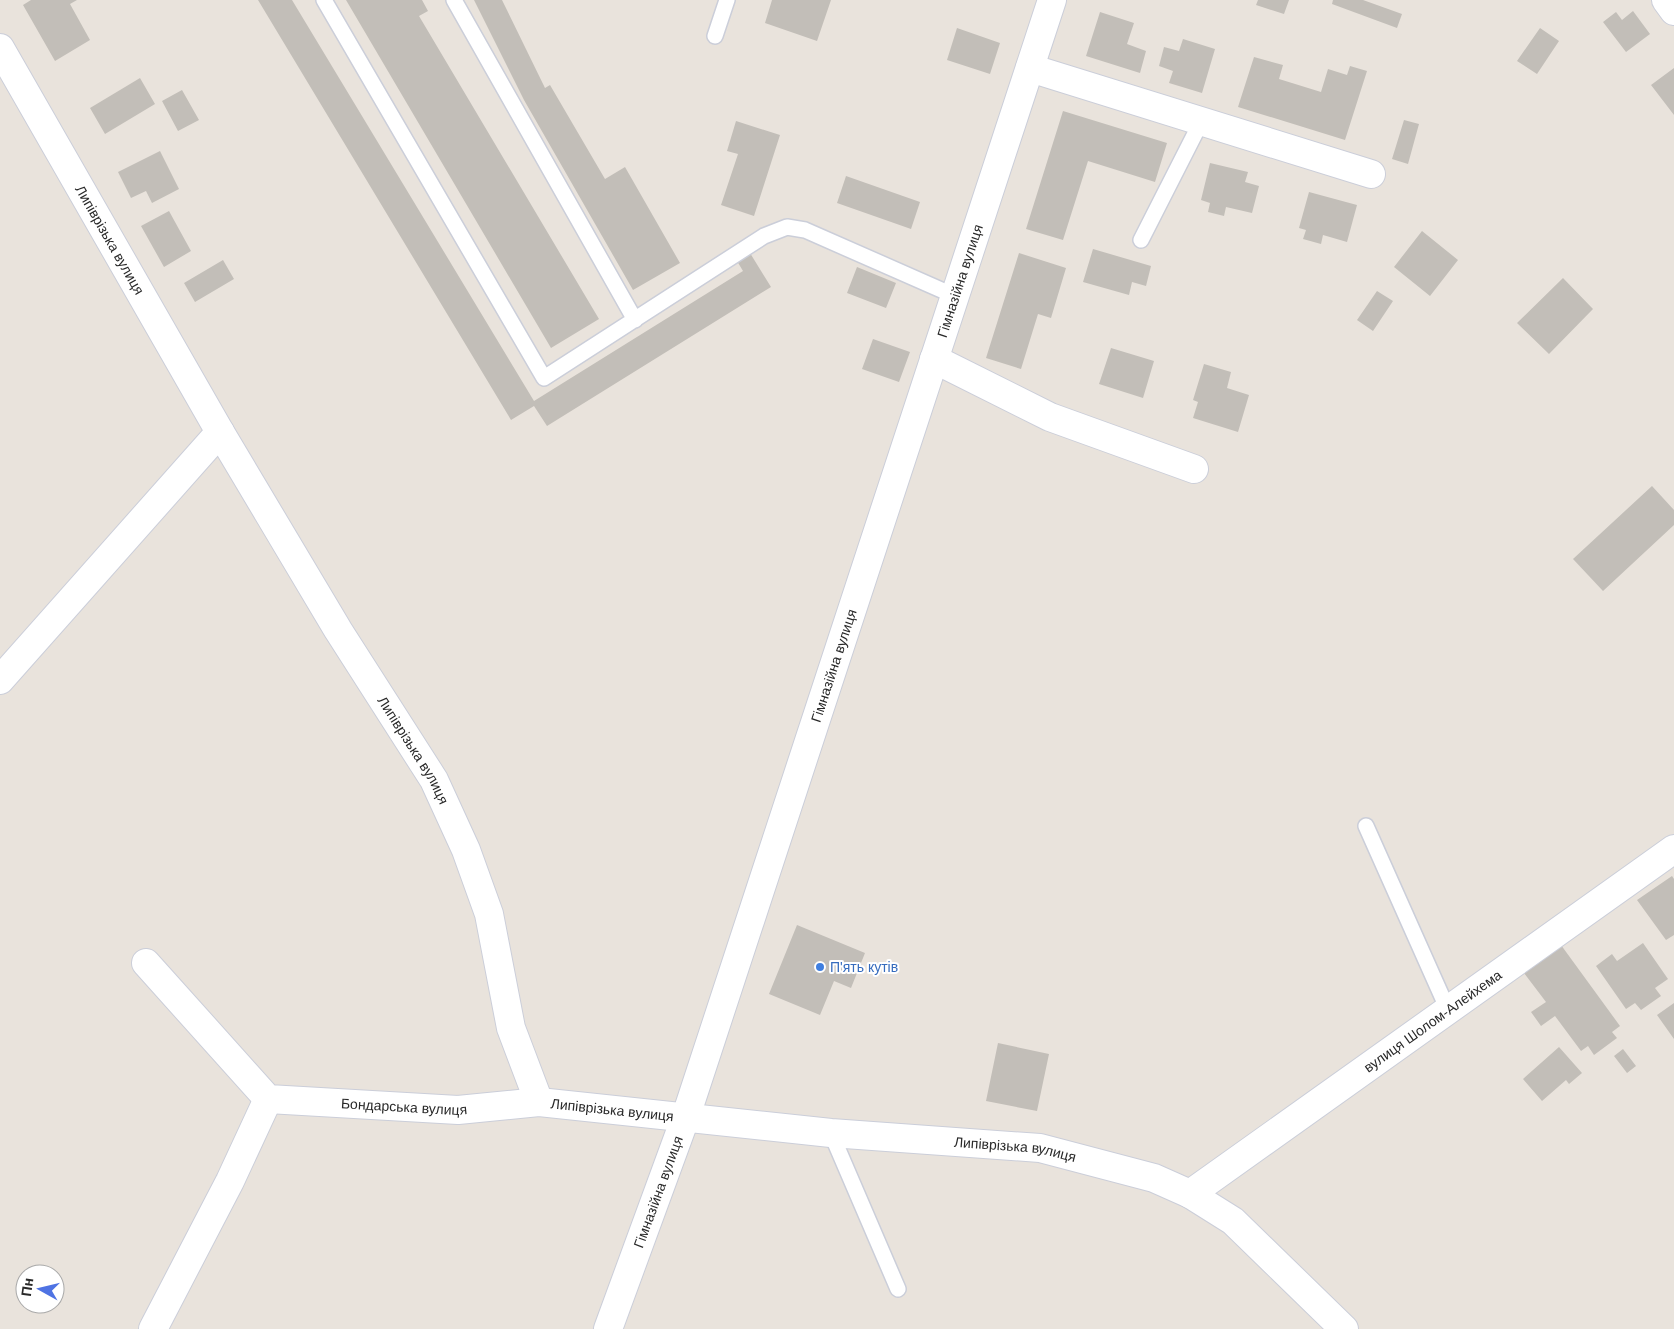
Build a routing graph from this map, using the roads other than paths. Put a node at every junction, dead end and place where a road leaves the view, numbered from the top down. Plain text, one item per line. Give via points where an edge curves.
1 (324, 0) edge
2 (454, 0) edge
3 (727, 0) edge
4 (1052, 0) edge
5 (1666, 0) edge
6 (1674, 11) edge
7 (715, 36) dead end
8 (0, 48) edge
9 (1030, 68) junction
10 (1201, 122) junction
11 (1371, 174) dead end
12 (1141, 240) dead end
13 (955, 296) junction
14 (635, 320) junction
15 (934, 359) junction
16 (220, 432) junction
17 (1194, 469) dead end
18 (0, 680) edge
19 (1366, 826) dead end
20 (1674, 849) edge
21 (146, 963) dead end
22 (1448, 1010) junction
23 (268, 1099) junction
24 (539, 1102) junction
25 (686, 1116) junction
26 (831, 1133) junction
27 (1190, 1194) junction
28 (898, 1289) dead end
29 (153, 1329) edge
30 (608, 1329) edge
31 (1344, 1329) edge

1 - 14 lane via 544,378
2 - 14 lane
3 - 7 lane
4 - 9 street, Гімназійна вулиця
5 - 6 street
8 - 16 street, Липіврізька вулиця
9 - 10 street
9 - 13 street, Гімназійна вулиця
10 - 11 street
10 - 12 lane
13 - 14 lane via 805,230 787,227 764,236
13 - 15 street, Гімназійна вулиця
15 - 17 street via 1050,416
15 - 25 street, Гімназійна вулиця
16 - 18 street
16 - 24 street, Липіврізька вулиця via 338,630 434,780 466,850 489,914 510,1028
19 - 22 lane
20 - 22 street, вулиця Шолом-Алейхема
21 - 23 street
22 - 27 street, вулиця Шолом-Алейхема
23 - 24 street, Бондарська вулиця via 458,1110
23 - 29 street via 230,1181
24 - 25 street, Липіврізька вулиця
25 - 26 street, Липіврізька вулиця
25 - 30 street, Гімназійна вулиця
26 - 27 street, Липіврізька вулиця via 1040,1148 1154,1178
26 - 28 lane
27 - 31 street, Липіврізька вулиця via 1233,1221

